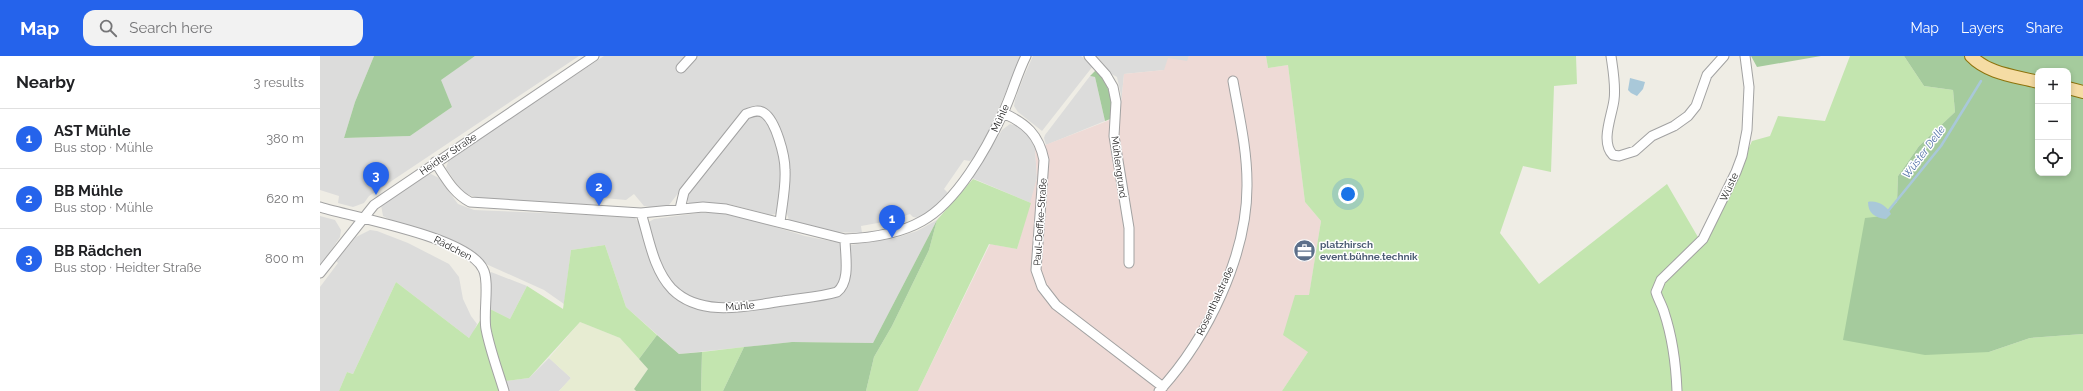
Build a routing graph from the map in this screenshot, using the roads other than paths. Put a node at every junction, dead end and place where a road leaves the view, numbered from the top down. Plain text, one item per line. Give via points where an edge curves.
1 (594, 56) edge
2 (692, 56) edge
3 (1026, 56) edge
4 (1089, 56) edge
5 (1611, 56) edge
6 (1724, 56) edge
7 (1745, 56) edge
8 (1971, 56) edge
9 (681, 68) dead end
10 (1233, 81) dead end
11 (2035, 81) edge
12 (2071, 89) edge
13 (2083, 92) edge
14 (1004, 113) junction
15 (435, 162) junction
16 (320, 207) edge
17 (680, 209) junction
18 (641, 213) junction
19 (362, 218) junction
20 (780, 222) junction
21 (845, 239) junction
22 (1129, 263) dead end
23 (320, 273) edge
24 (1161, 389) edge
25 (504, 391) edge
26 (1677, 391) edge

1 - 15 street, Heidter Straße
2 - 9 street
3 - 14 street, Mühle
4 - 22 street, Mühlengrund via 1106,75 1113,88 1116,102 1114,136 1129,228
5 - 6 street via 1614,100 1607,146 1613,155 1619,156 1635,151 1652,136 1688,116 1696,106 1707,75
7 - 26 street, Wüste via 1749,88 1747,130 1740,161 1702,240 1661,280 1657,288 1657,297 1667,323
8 - 11 main road via 1982,66
10 - 24 street, Rosenthalstraße via 1245,146 1245,221 1228,278 1211,314 1190,351
12 - 13 main road
14 - 21 street, Mühle via 972,168 949,199 933,214 906,229 865,238
14 - 24 street, Paul-Deffke-Straße via 1028,126 1042,150 1044,160 1036,270 1042,287 1056,305
15 - 18 street, Mühle via 456,193 470,202
15 - 19 street, Heidter Straße via 374,205
16 - 19 street, Rädchen
17 - 18 street, Mühle
17 - 20 street, Mühle via 726,209
17 - 20 street via 684,192 746,114 754,111 763,112 770,120 781,146 785,170
18 - 21 street, Mühle via 663,277 682,297 709,306 743,306 837,292 843,288 846,281
19 - 23 street, Heidter Straße
19 - 25 street, Rädchen via 432,236 480,263 485,275 486,330
20 - 21 street, Mühle

